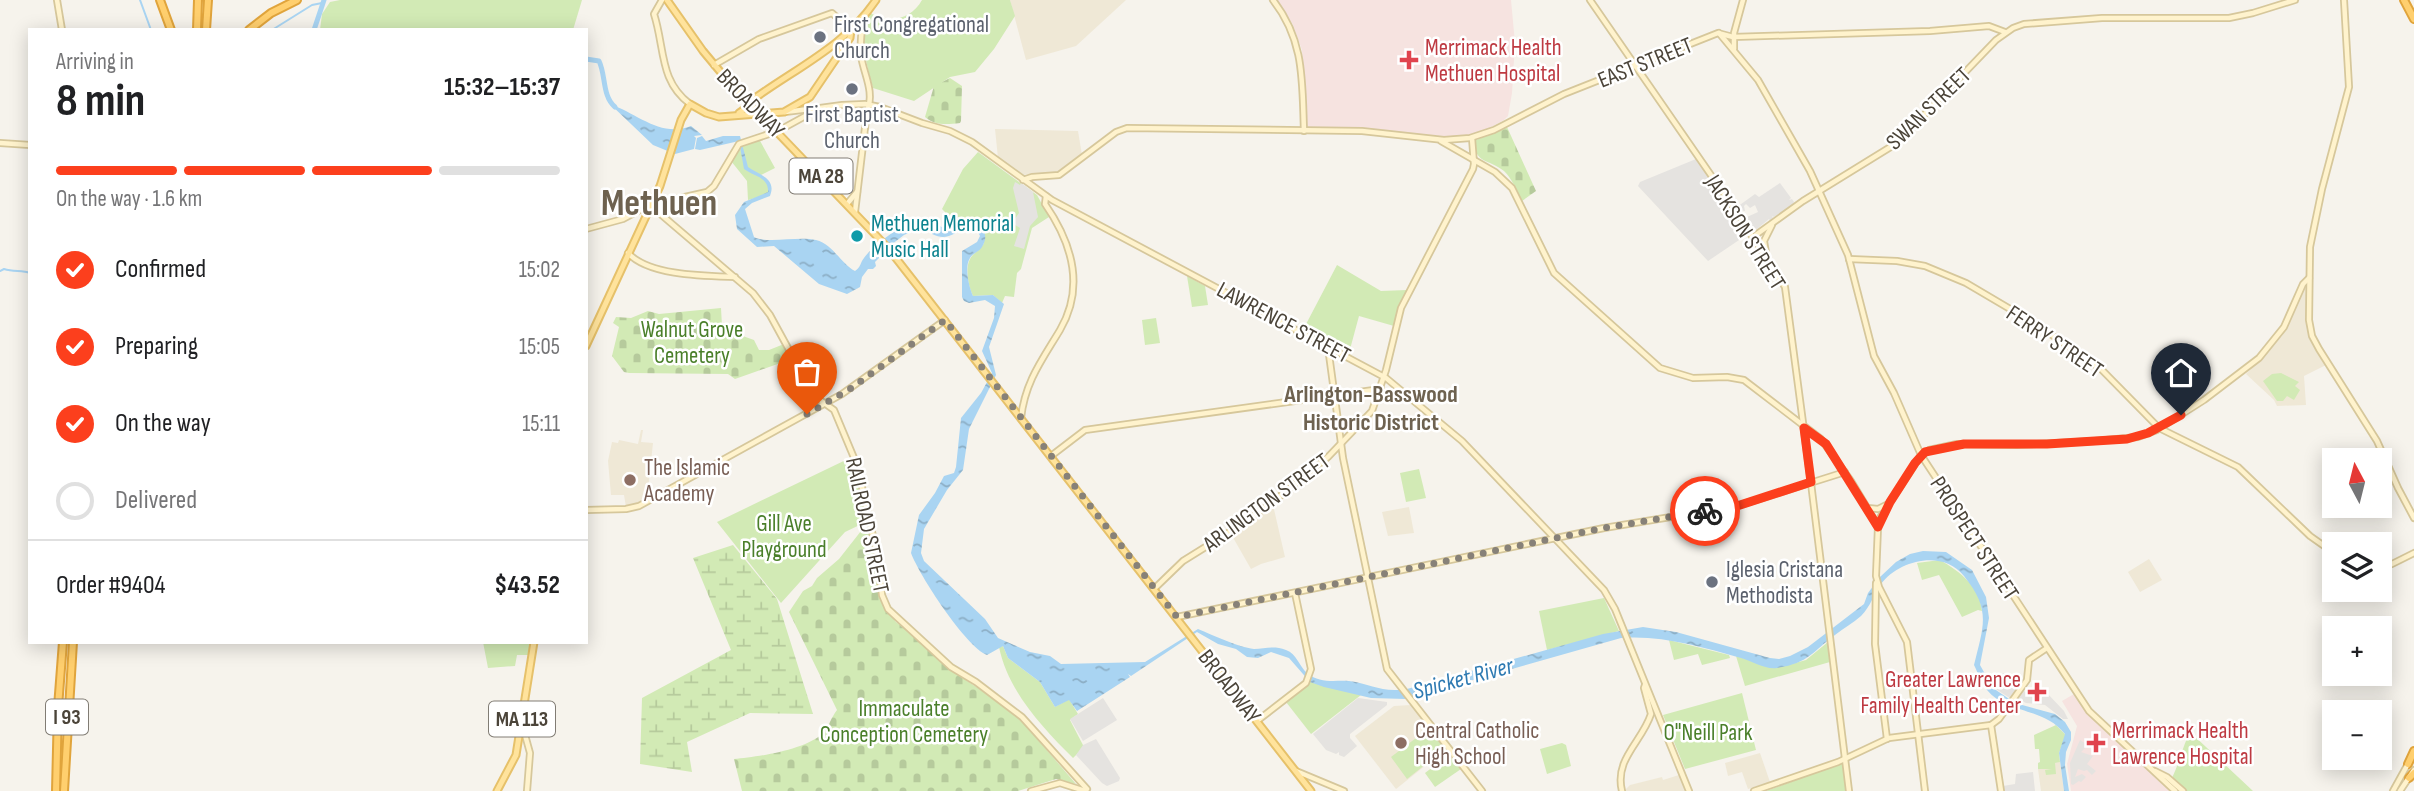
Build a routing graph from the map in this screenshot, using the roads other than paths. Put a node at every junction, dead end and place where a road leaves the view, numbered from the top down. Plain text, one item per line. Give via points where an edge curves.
1 (57, 0) edge
2 (160, 0) edge
3 (297, 0) edge
4 (662, 0) edge
5 (667, 0) edge
6 (876, 0) edge
7 (1273, 0) edge
8 (1590, 0) edge
9 (1743, 0) edge
10 (2290, 0) edge
11 (2295, 0) edge
12 (2346, 0) edge
13 (2404, 0) edge
14 (198, 2) edge
15 (208, 2) edge
16 (2276, 6) junction
17 (865, 15) junction
18 (2414, 19) edge
19 (62, 28) edge
20 (170, 28) edge
21 (195, 28) edge
22 (208, 28) edge
23 (252, 28) edge
24 (851, 30) junction
25 (2005, 32) junction
26 (1718, 33) junction
27 (1733, 37) junction
28 (1734, 50) junction
29 (714, 65) junction
30 (1635, 65) junction
31 (690, 104) junction
32 (751, 104) junction
33 (870, 105) junction
34 (697, 108) junction
35 (823, 108) junction
36 (769, 112) junction
37 (784, 112) junction
38 (760, 113) junction
39 (684, 114) junction
40 (744, 114) junction
41 (733, 115) junction
42 (767, 120) junction
43 (778, 131) junction
44 (1304, 131) junction
45 (1472, 138) junction
46 (1434, 139) junction
47 (0, 143) edge
48 (28, 145) edge
49 (1474, 159) junction
50 (1034, 176) junction
51 (1023, 180) junction
52 (1029, 184) junction
53 (858, 191) junction
54 (1819, 191) junction
55 (1046, 196) junction
56 (1052, 200) junction
57 (847, 204) junction
58 (651, 205) junction
59 (1047, 206) junction
60 (855, 212) junction
61 (1774, 222) junction
62 (588, 228) edge
63 (1754, 238) junction
64 (628, 253) junction
65 (1849, 260) junction
66 (1773, 266) junction
67 (736, 277) junction
68 (2309, 278) junction
69 (945, 320) junction
70 (588, 342) edge
71 (1328, 346) junction
72 (1384, 376) junction
73 (1381, 389) junction
74 (1335, 396) junction
75 (826, 404) junction
76 (1021, 419) junction
77 (1804, 428) junction
78 (2160, 428) junction
79 (1342, 443) junction
80 (1921, 455) junction
81 (1051, 456) junction
82 (1845, 472) junction
83 (1811, 482) junction
84 (1890, 502) junction
85 (1868, 508) junction
86 (588, 510) edge
87 (2414, 518) edge
88 (1878, 527) junction
89 (1556, 539) junction
90 (2322, 545) edge
91 (2414, 553) edge
92 (2392, 564) edge
93 (1877, 577) junction
94 (1368, 579) junction
95 (1154, 589) junction
96 (1295, 593) junction
97 (1177, 617) junction
98 (63, 644) edge
99 (73, 644) edge
100 (534, 644) edge
101 (2047, 648) junction
102 (1645, 685) junction
103 (1257, 721) junction
104 (522, 724) junction
105 (1662, 725) junction
106 (1991, 725) junction
107 (1645, 727) junction
108 (1918, 734) junction
109 (1887, 739) junction
110 (2414, 750) edge
111 (1845, 759) junction
112 (1296, 771) junction
113 (2155, 771) junction
114 (2411, 771) edge
115 (1087, 790) edge
116 (57, 791) edge
117 (64, 791) edge
118 (497, 791) edge
119 (527, 791) edge
120 (1031, 791) edge
121 (1311, 791) edge
122 (1344, 791) edge
123 (1482, 791) edge
124 (1622, 791) edge
125 (1689, 791) edge
126 (1754, 791) edge
127 (1849, 791) edge
128 (1925, 791) edge
129 (2001, 791) edge
130 (2174, 791) edge
131 (2183, 791) edge
132 (2393, 791) edge
133 (2400, 791) edge

1 - 19 main road
2 - 20 highway
3 - 23 highway
4 - 31 main road via 654,14 668,79
5 - 29 main road, BROADWAY / MA 28
6 - 17 main road
7 - 44 main road via 1298,48
8 - 30 main road, JACKSON STREET
9 - 27 main road
10 - 16 main road, EAST STREET
11 - 16 main road, EAST STREET
12 - 68 main road via 2348,96 2316,211
13 - 18 highway
14 - 21 highway
15 - 22 highway
16 - 25 main road, EAST STREET via 2229,18 2100,18 2031,23
17 - 24 main road
17 - 33 main road via 860,40
24 - 29 main road via 832,13 759,40
24 - 32 main road
24 - 37 main road via 813,94
25 - 27 main road, EAST STREET via 1989,26
25 - 54 main road, SWAN STREET via 1897,143
26 - 27 main road, EAST STREET
26 - 28 main road, PROSPECT STREET
26 - 30 main road, EAST STREET
27 - 28 main road
28 - 54 main road, PROSPECT STREET via 1764,89
29 - 32 main road, BROADWAY / MA 28
30 - 45 main road, EAST STREET
30 - 63 main road, JACKSON STREET
31 - 34 main road
31 - 39 main road
32 - 38 main road, BROADWAY / MA 28
32 - 40 main road
32 - 41 main road
33 - 35 main road, LAWRENCE STREET
33 - 51 main road, LAWRENCE STREET via 959,134
33 - 53 main road
34 - 39 main road
34 - 41 main road via 715,117
35 - 37 main road, LAWRENCE STREET
35 - 43 main road
36 - 37 main road
36 - 38 main road
36 - 42 main road
38 - 40 main road
38 - 42 main road, BROADWAY / MA 28
39 - 58 main road
40 - 41 main road
42 - 43 main road, BROADWAY / MA 28
43 - 57 main road, BROADWAY / MA 28
43 - 58 main road via 739,144 706,192
44 - 46 main road, EAST STREET via 1362,131
44 - 50 main road, EAST STREET via 1127,128 1059,174
45 - 46 main road, EAST STREET
45 - 49 main road, ARLINGTON STREET
46 - 49 main road
47 - 48 main road
49 - 72 main road, ARLINGTON STREET via 1405,301
49 - 77 main road via 1508,183 1552,271 1658,367 1693,378 1744,380
50 - 51 main road, EAST STREET
50 - 52 main road
51 - 52 main road, LAWRENCE STREET
52 - 55 main road, LAWRENCE STREET
53 - 57 main road
53 - 60 main road
54 - 61 main road, SWAN STREET
54 - 65 main road, PROSPECT STREET
55 - 56 main road, LAWRENCE STREET
55 - 59 main road
56 - 59 main road
56 - 71 main road, LAWRENCE STREET
57 - 60 main road, BROADWAY / MA 28
58 - 62 main road
58 - 64 main road
58 - 67 main road, RAILROAD STREET
59 - 76 main road via 1070,250 1074,288 1067,315 1026,388
60 - 69 main road, BROADWAY / MA 28
61 - 63 main road, SWAN STREET
61 - 66 main road via 1764,241
63 - 66 main road, JACKSON STREET
64 - 67 main road via 667,270
64 - 70 main road
65 - 78 main road, FERRY STREET via 1914,263 1966,283 2089,359
65 - 80 main road, PROSPECT STREET via 1874,356
66 - 77 main road, JACKSON STREET via 1786,294
67 - 75 main road, RAILROAD STREET via 770,314 806,381
68 - 78 main road via 2284,327 2260,357
68 - 87 main road via 2309,320 2315,342 2377,441
69 - 75 main road
69 - 76 main road, BROADWAY / MA 28
71 - 72 main road, LAWRENCE STREET
71 - 74 main road
72 - 73 main road, ARLINGTON STREET
72 - 89 main road, LAWRENCE STREET via 1462,441
73 - 74 main road
73 - 79 main road, ARLINGTON STREET via 1372,411
74 - 79 main road
74 - 81 main road via 1085,430
75 - 86 main road via 639,506
75 - 115 main road, RAILROAD STREET via 841,423 857,466 888,609 937,656 1022,717
76 - 81 main road, BROADWAY / MA 28
77 - 82 main road via 1826,444
77 - 83 main road, JACKSON STREET
78 - 80 main road via 2138,437 2095,441 1957,444
78 - 90 main road, FERRY STREET via 2238,467
79 - 94 main road
79 - 95 main road, ARLINGTON STREET via 1261,511 1183,561
80 - 84 main road
80 - 101 main road, PROSPECT STREET
81 - 95 main road, BROADWAY / MA 28
82 - 83 main road
82 - 85 main road
83 - 89 main road via 1737,506
83 - 111 main road, JACKSON STREET
84 - 85 main road via 1882,508
84 - 88 main road
85 - 88 main road
88 - 93 main road
89 - 94 main road
89 - 102 main road, LAWRENCE STREET via 1608,595
91 - 92 main road
93 - 108 main road via 1907,642
93 - 109 main road via 1875,644
94 - 96 main road
94 - 123 main road via 1387,669
95 - 97 main road, BROADWAY / MA 28
96 - 97 main road
96 - 103 main road via 1311,669 1306,683
97 - 103 main road, BROADWAY / MA 28
98 - 116 highway, I 93
99 - 117 highway, I 93
100 - 104 main road, MA 113
101 - 106 main road via 2029,660 2024,685
101 - 113 main road, PROSPECT STREET via 2089,711
102 - 105 main road, LAWRENCE STREET
102 - 107 main road via 1651,714
103 - 112 main road, BROADWAY / MA 28
104 - 118 main road, MA 113 via 514,761
104 - 119 main road via 530,753
105 - 107 main road
105 - 125 main road, LAWRENCE STREET
106 - 108 main road
106 - 129 main road
107 - 124 main road via 1621,767
108 - 109 main road
108 - 128 main road
109 - 111 main road
110 - 114 highway
111 - 126 main road
111 - 127 main road, JACKSON STREET
112 - 121 main road, BROADWAY / MA 28
112 - 122 main road
113 - 130 main road, PROSPECT STREET
113 - 131 main road, PROSPECT STREET
114 - 132 main road
114 - 133 main road
115 - 120 main road via 1060,783

